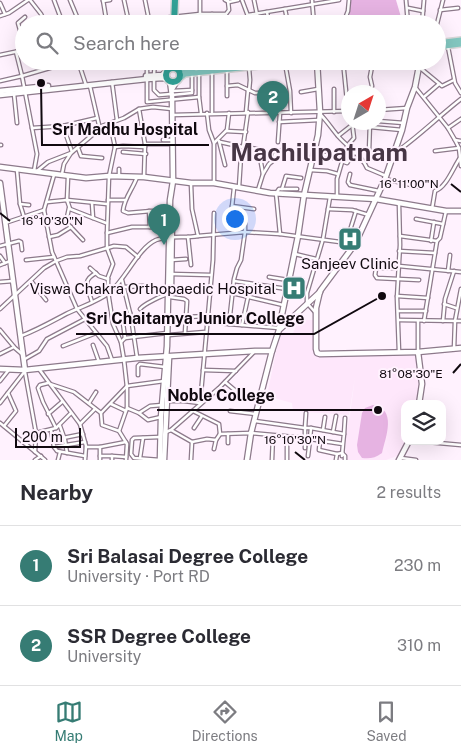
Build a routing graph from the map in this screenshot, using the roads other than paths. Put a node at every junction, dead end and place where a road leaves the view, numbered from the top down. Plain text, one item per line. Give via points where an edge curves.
1 (29, 0) edge
2 (54, 0) edge
3 (70, 0) edge
4 (110, 0) edge
5 (124, 0) edge
6 (145, 0) edge
7 (174, 0) edge
8 (200, 0) edge
9 (238, 0) edge
10 (242, 0) edge
11 (254, 0) edge
12 (312, 0) edge
13 (339, 0) edge
14 (349, 0) edge
15 (406, 0) edge
16 (424, 0) edge
17 (443, 0) edge
18 (103, 1) edge
19 (226, 1) edge
20 (324, 2) edge
21 (0, 3) edge
22 (313, 4) junction
23 (408, 8) junction
24 (458, 8) dead end
25 (284, 9) junction
26 (440, 10) junction
27 (423, 11) junction
28 (267, 12) junction
29 (257, 13) junction
30 (5, 14) junction
31 (200, 14) junction
32 (212, 14) joint
33 (42, 15) edge
34 (60, 15) edge
35 (76, 15) edge
36 (106, 15) edge
37 (128, 15) edge
38 (148, 15) edge
39 (174, 15) edge
40 (196, 15) edge
41 (248, 15) joint
42 (268, 15) edge
43 (286, 15) edge
44 (314, 15) edge
45 (346, 15) edge
46 (408, 15) edge
47 (423, 15) edge
48 (439, 15) edge
49 (0, 16) edge
50 (461, 40) edge
51 (446, 42) edge
52 (461, 44) edge
53 (448, 46) joint
54 (15, 52) edge
55 (0, 55) edge
56 (20, 70) edge
57 (44, 70) edge
58 (81, 70) edge
59 (147, 70) edge
60 (154, 70) edge
61 (172, 70) edge
62 (173, 70) edge
63 (174, 70) edge
64 (180, 70) edge
65 (212, 70) joint
66 (228, 70) edge
67 (249, 70) edge
68 (286, 70) edge
69 (317, 70) edge
70 (343, 70) edge
71 (371, 70) edge
72 (419, 70) edge
73 (425, 70) edge
74 (199, 71) junction
75 (192, 72) junction
76 (22, 76) junction
77 (147, 77) junction
78 (154, 77) junction
79 (174, 80) junction
80 (454, 80) junction
81 (0, 81) edge
82 (112, 82) junction
83 (87, 84) junction
84 (438, 84) junction
85 (345, 85) edge
86 (372, 85) edge
87 (226, 86) junction
88 (415, 87) junction
89 (318, 89) junction
90 (334, 89) dead end
91 (26, 90) junction
92 (249, 91) junction
93 (192, 92) junction
94 (301, 92) dead end
95 (0, 93) edge
96 (14, 93) junction
97 (270, 93) dead end
98 (461, 93) edge
99 (172, 94) junction
100 (199, 95) junction
101 (226, 96) dead end
102 (424, 97) junction
103 (461, 100) edge
104 (407, 108) junction
105 (139, 109) junction
106 (386, 109) edge
107 (172, 112) junction
108 (247, 112) junction
109 (320, 112) junction
110 (334, 112) junction
111 (341, 112) edge
112 (201, 113) junction
113 (208, 113) junction
114 (212, 113) junction
115 (230, 113) junction
116 (280, 113) junction
117 (291, 113) junction
118 (439, 117) junction
119 (98, 118) junction
120 (117, 120) junction
121 (319, 120) junction
122 (461, 120) edge
123 (279, 122) junction
124 (386, 122) edge
125 (17, 123) dead end
126 (110, 123) junction
127 (404, 123) junction
128 (63, 126) junction
129 (99, 127) junction
130 (32, 128) junction
131 (386, 128) edge
132 (448, 128) junction
133 (345, 130) edge
134 (353, 130) edge
135 (370, 130) edge
136 (402, 130) junction
137 (226, 131) junction
138 (246, 132) junction
139 (338, 136) junction
140 (163, 140) dead end
141 (455, 140) junction
142 (219, 141) junction
143 (461, 141) edge
144 (173, 142) junction
145 (278, 142) dead end
146 (214, 143) junction
147 (145, 145) junction
148 (347, 146) junction
149 (243, 147) junction
150 (78, 148) junction
151 (114, 148) junction
152 (459, 148) junction
153 (284, 150) dead end
154 (435, 151) dead end
155 (123, 152) dead end
156 (72, 153) junction
157 (354, 153) junction
158 (146, 154) junction
159 (395, 154) junction
160 (325, 155) dead end
161 (102, 158) dead end
162 (460, 158) edge
163 (342, 162) junction
164 (225, 165) dead end
165 (461, 166) edge
166 (0, 167) edge
167 (17, 169) junction
168 (119, 169) dead end
169 (310, 170) junction
170 (36, 171) junction
171 (54, 174) junction
172 (62, 174) junction
173 (263, 174) junction
174 (338, 174) junction
175 (350, 174) dead end
176 (68, 175) junction
177 (109, 176) junction
178 (119, 176) junction
179 (137, 177) junction
180 (144, 177) junction
181 (386, 177) junction
182 (301, 178) dead end
183 (173, 181) junction
184 (0, 183) edge
185 (191, 183) junction
186 (214, 183) junction
187 (420, 187) dead end
188 (236, 188) junction
189 (282, 189) junction
190 (297, 189) dead end
191 (258, 190) junction
192 (380, 191) junction
193 (276, 192) junction
194 (171, 194) junction
195 (304, 195) junction
196 (330, 197) junction
197 (337, 197) junction
198 (376, 199) junction
199 (67, 200) junction
200 (108, 200) junction
201 (125, 200) junction
202 (47, 202) junction
203 (2, 203) edge
204 (92, 203) junction
205 (399, 203) junction
206 (20, 204) junction
207 (108, 204) junction
208 (29, 205) dead end
209 (232, 206) junction
210 (69, 208) junction
211 (254, 209) dead end
212 (328, 209) junction
213 (432, 209) junction
214 (44, 210) junction
215 (148, 211) junction
216 (356, 211) junction
217 (446, 211) junction
218 (461, 211) edge
219 (169, 212) junction
220 (214, 213) dead end
221 (369, 215) junction
222 (24, 217) junction
223 (93, 218) junction
224 (416, 219) dead end
225 (434, 222) junction
226 (106, 223) junction
227 (443, 224) junction
228 (6, 225) junction
229 (71, 227) junction
230 (150, 227) junction
231 (168, 227) junction
232 (0, 229) edge
233 (245, 232) junction
234 (106, 233) junction
235 (214, 234) junction
236 (280, 234) junction
237 (198, 236) junction
238 (298, 236) junction
239 (400, 236) junction
240 (49, 237) junction
241 (188, 237) junction
242 (170, 238) junction
243 (322, 239) junction
244 (84, 240) dead end
245 (431, 241) junction
246 (437, 242) junction
247 (346, 243) junction
248 (8, 244) junction
249 (355, 244) junction
250 (0, 246) edge
251 (107, 248) junction
252 (22, 250) dead end
253 (400, 251) junction
254 (435, 253) junction
255 (295, 254) junction
256 (450, 255) dead end
257 (0, 256) edge
258 (54, 257) junction
259 (138, 257) junction
260 (186, 258) dead end
261 (316, 259) junction
262 (26, 260) dead end
263 (171, 260) junction
264 (56, 261) junction
265 (8, 262) junction
266 (378, 262) dead end
267 (0, 265) edge
268 (191, 265) dead end
269 (399, 267) junction
270 (90, 268) dead end
271 (376, 268) junction
272 (432, 270) junction
273 (448, 271) junction
274 (454, 272) junction
275 (461, 272) edge
276 (96, 273) junction
277 (171, 274) junction
278 (211, 275) junction
279 (269, 277) dead end
280 (398, 278) junction
281 (108, 279) junction
282 (122, 280) junction
283 (290, 280) junction
284 (419, 280) dead end
285 (13, 281) junction
286 (31, 281) junction
287 (234, 281) junction
288 (0, 282) edge
289 (124, 286) junction
290 (144, 286) dead end
291 (288, 289) junction
292 (461, 289) edge
293 (320, 291) junction
294 (109, 293) junction
295 (232, 294) junction
296 (16, 295) junction
297 (169, 296) junction
298 (397, 296) junction
299 (248, 297) junction
300 (428, 298) junction
301 (46, 300) dead end
302 (92, 302) junction
303 (307, 303) junction
304 (444, 304) junction
305 (284, 305) junction
306 (456, 308) junction
307 (77, 309) junction
308 (140, 309) dead end
309 (0, 310) edge
310 (398, 311) junction
311 (426, 311) junction
312 (130, 313) junction
313 (316, 313) junction
314 (207, 316) junction
315 (186, 317) junction
316 (85, 319) junction
317 (399, 320) junction
318 (418, 321) junction
319 (424, 321) junction
320 (443, 321) junction
321 (455, 321) junction
322 (461, 321) edge
323 (207, 322) junction
324 (229, 324) junction
325 (242, 326) junction
326 (279, 329) junction
327 (0, 330) edge
328 (206, 332) junction
329 (96, 333) junction
330 (168, 334) junction
331 (185, 334) junction
332 (21, 336) junction
333 (134, 336) junction
334 (125, 338) junction
335 (121, 342) junction
336 (93, 345) dead end
337 (63, 346) dead end
338 (14, 347) junction
339 (454, 347) junction
340 (461, 348) edge
341 (255, 350) junction
342 (272, 352) junction
343 (399, 352) junction
344 (418, 352) junction
345 (0, 354) edge
346 (203, 355) junction
347 (23, 357) junction
348 (168, 357) junction
349 (138, 358) junction
350 (124, 360) junction
351 (112, 361) junction
352 (100, 363) junction
353 (165, 367) junction
354 (39, 368) junction
355 (0, 369) edge
356 (9, 369) junction
357 (203, 370) junction
358 (25, 371) junction
359 (236, 372) junction
360 (138, 375) dead end
361 (0, 381) edge
362 (164, 381) junction
363 (225, 382) junction
364 (49, 383) junction
365 (127, 386) junction
366 (96, 392) dead end
367 (8, 393) junction
368 (243, 397) dead end
369 (420, 400) edge
370 (62, 402) junction
371 (0, 403) edge
372 (89, 403) junction
373 (164, 403) junction
374 (200, 403) junction
375 (111, 404) junction
376 (96, 409) junction
377 (126, 410) junction
378 (193, 411) junction
379 (230, 411) dead end
380 (71, 413) junction
381 (101, 413) junction
382 (139, 413) junction
383 (306, 413) dead end
384 (48, 414) junction
385 (257, 414) junction
386 (202, 416) junction
387 (336, 416) dead end
388 (161, 417) junction
389 (324, 417) dead end
390 (346, 418) dead end
391 (255, 421) junction
392 (80, 424) junction
393 (1, 425) edge
394 (60, 426) junction
395 (56, 428) junction
396 (194, 428) dead end
397 (305, 428) junction
398 (311, 428) junction
399 (51, 430) junction
400 (171, 430) junction
401 (323, 430) junction
402 (119, 431) junction
403 (333, 432) junction
404 (36, 433) junction
405 (251, 433) junction
406 (84, 434) junction
407 (220, 434) junction
408 (228, 434) junction
409 (344, 434) junction
410 (162, 435) junction
411 (273, 436) junction
412 (287, 437) junction
413 (64, 438) junction
414 (143, 438) junction
415 (305, 438) junction
416 (310, 439) junction
417 (53, 440) junction
418 (216, 440) junction
419 (320, 440) junction
420 (85, 442) junction
421 (126, 442) junction
422 (132, 442) junction
423 (192, 442) junction
424 (228, 442) dead end
425 (343, 444) junction
426 (446, 444) edge
427 (407, 445) edge
428 (461, 445) edge
429 (66, 446) junction
430 (54, 447) junction
431 (86, 447) junction
432 (100, 447) junction
433 (305, 448) dead end
434 (214, 449) dead end
435 (35, 452) junction
436 (60, 452) junction
437 (67, 453) junction
438 (72, 454) junction
439 (336, 454) junction
440 (342, 454) junction
441 (78, 455) junction
442 (41, 456) junction
443 (308, 456) dead end
444 (85, 458) edge
445 (100, 458) edge
446 (112, 458) edge
447 (126, 458) edge
448 (140, 458) junction
449 (399, 459) edge
450 (36, 460) edge
451 (45, 460) edge
452 (58, 460) edge
453 (71, 460) edge
454 (77, 460) edge
455 (160, 460) edge
456 (164, 460) edge
457 (191, 460) edge
458 (247, 460) edge
459 (272, 460) edge
460 (287, 460) edge
461 (336, 460) edge
462 (345, 460) edge
463 (416, 460) edge

1 - 30 street
1 - 33 street
2 - 34 street
3 - 35 street
4 - 18 street
5 - 37 street
6 - 38 street
7 - 39 highway
8 - 31 street
9 - 19 street
10 - 41 street
11 - 29 street
12 - 22 street
13 - 20 street
14 - 45 street
15 - 23 street
16 - 27 street
17 - 26 street
18 - 36 street
19 - 32 street via 228,13
20 - 22 street
21 - 30 street
22 - 25 street
22 - 44 street
23 - 27 street
23 - 46 street
24 - 26 street
25 - 28 street
25 - 43 street
26 - 48 street
27 - 47 street
28 - 29 street
28 - 42 street
29 - 41 street
30 - 49 street
31 - 32 street
31 - 40 street
50 - 51 main road
52 - 53 main road
53 - 80 street
54 - 55 street
56 - 76 street
57 - 76 street
58 - 83 street
59 - 77 street
60 - 78 street
61 - 78 street
62 - 79 highway via 166,76
63 - 79 highway
64 - 75 main road
65 - 74 main road
65 - 114 street
66 - 87 street
67 - 92 street
68 - 117 street
69 - 89 street
70 - 85 street
71 - 86 street
72 - 88 street
73 - 84 street
74 - 75 main road
74 - 100 street
75 - 79 main road
75 - 93 street
76 - 81 street
76 - 91 street
77 - 78 street
77 - 82 street
77 - 83 street
77 - 99 street via 147,102
78 - 79 street
78 - 99 street via 154,90 159,94
79 - 99 street
80 - 84 street via 443,87
80 - 98 street
82 - 83 street
82 - 120 street
83 - 91 street
83 - 119 street
84 - 102 street
87 - 92 street via 238,85
87 - 101 street
88 - 102 street
88 - 104 street
89 - 94 street
89 - 109 street
90 - 110 street
91 - 95 street
91 - 96 street
91 - 130 street
92 - 97 street
92 - 108 street
93 - 99 street
93 - 100 street
95 - 96 street
96 - 125 street
99 - 100 street
99 - 107 street
100 - 112 street
102 - 118 street
103 - 118 street
104 - 106 street
104 - 127 street
105 - 107 street via 153,107
105 - 120 street
105 - 147 street
107 - 112 street
107 - 144 street
108 - 115 street
108 - 116 street
108 - 138 street
109 - 110 street
109 - 117 street
109 - 121 street
109 - 139 street
110 - 111 street
112 - 113 street
113 - 114 street
113 - 146 street
114 - 115 street
115 - 137 street
116 - 117 street
116 - 123 street
118 - 132 street
118 - 159 street
119 - 128 street
119 - 129 street
120 - 126 street
121 - 123 street
121 - 169 street
122 - 132 street
123 - 145 street
124 - 127 street
126 - 129 street
126 - 151 street
127 - 136 street
128 - 130 street
128 - 156 street
129 - 150 street
130 - 170 street via 37,154
131 - 136 street
132 - 141 street
133 - 139 street
134 - 148 street via 354,138
135 - 159 street via 369,152
136 - 159 street
137 - 138 street
137 - 142 street
138 - 149 street
139 - 148 street
140 - 144 street
141 - 143 street
141 - 152 street
142 - 146 street
142 - 149 street
142 - 164 street
144 - 147 street
144 - 183 street
146 - 186 street
147 - 151 street
147 - 158 street
148 - 157 street
149 - 173 street via 258,150
149 - 188 street
150 - 156 street
150 - 161 street via 82,156
151 - 177 street
152 - 154 street
152 - 162 street
153 - 173 street via 276,151 274,160
155 - 158 street
156 - 170 street via 48,162
156 - 172 street
157 - 163 street via 348,162
157 - 181 street via 364,159 367,168
158 - 180 street
159 - 181 street
160 - 163 street
162 - 165 street
162 - 213 street via 446,183 435,191
163 - 174 street
166 - 167 street
167 - 170 street
167 - 206 street
168 - 178 street
169 - 174 street
169 - 195 street
170 - 171 street
171 - 172 street
171 - 202 street
172 - 176 street
173 - 191 street
174 - 197 street
175 - 192 street via 350,185
176 - 177 street via 86,178
176 - 199 street
177 - 178 street
177 - 200 street
178 - 179 street
179 - 180 street
179 - 201 street
180 - 183 street
181 - 187 street
181 - 192 street
182 - 189 street via 286,176
183 - 185 street
183 - 194 street
184 - 203 street
185 - 186 street
185 - 237 street
186 - 188 street
188 - 191 street
188 - 209 street
189 - 190 street
189 - 193 street
191 - 193 street
192 - 198 street
193 - 195 street
193 - 236 street
194 - 219 street
194 - 242 street
195 - 196 street
195 - 238 street
196 - 197 street
196 - 212 street
197 - 198 street
198 - 205 street
198 - 221 street
199 - 202 street
199 - 204 street
199 - 210 street
200 - 201 street
200 - 207 street
201 - 215 street via 125,212
202 - 214 street
203 - 228 street
204 - 207 street
204 - 223 street
205 - 213 street
205 - 239 street
206 - 208 street
206 - 222 street
207 - 226 street
209 - 211 street
209 - 233 street via 232,218 245,223
210 - 223 street
210 - 229 street via 66,222
212 - 216 street
212 - 243 street
213 - 217 street
214 - 222 street
214 - 240 street
215 - 219 street
215 - 230 street
216 - 221 street
216 - 247 street
217 - 218 street
217 - 227 street
219 - 231 street
220 - 235 street
221 - 249 street
222 - 228 street
223 - 226 street
224 - 225 street
225 - 227 street
225 - 245 street
226 - 234 street
227 - 246 street
228 - 232 street
228 - 248 street
229 - 240 street
229 - 244 street
230 - 231 street
230 - 234 street
231 - 242 street
233 - 235 street
233 - 236 street
233 - 287 street
234 - 251 street
235 - 237 street
235 - 278 street
236 - 238 street
237 - 241 street
238 - 243 street
238 - 255 street
239 - 245 street
239 - 253 street
240 - 258 street
241 - 242 street
241 - 268 street
242 - 259 street via 153,242
242 - 263 street
242 - 297 street
243 - 247 street
243 - 261 street
245 - 246 street
246 - 254 street
247 - 249 street
248 - 250 street
248 - 252 street via 19,241
248 - 265 street
249 - 293 street
251 - 259 street via 125,247
251 - 264 street
251 - 281 street via 113,264
253 - 254 street
253 - 269 street
254 - 272 street
255 - 261 street
255 - 283 street
256 - 273 street
257 - 265 street
258 - 262 street
258 - 264 street
259 - 282 street
260 - 263 street
261 - 303 street
263 - 277 street
264 - 286 street
264 - 307 street
265 - 267 street
265 - 285 street
266 - 271 street
269 - 271 street
269 - 272 street
269 - 280 street
270 - 276 street
271 - 280 street via 377,278
272 - 273 street
272 - 300 street
273 - 274 street
274 - 275 street
274 - 304 street
276 - 281 street
276 - 302 street via 86,282
277 - 278 street
277 - 297 street
278 - 314 street
279 - 283 street
280 - 284 street
280 - 298 street
281 - 294 street
282 - 289 street
282 - 294 street
283 - 291 street
285 - 288 street
285 - 296 street
286 - 296 street
286 - 301 street
287 - 291 street
287 - 295 street
289 - 290 street
289 - 312 street
291 - 305 street
292 - 306 street
293 - 303 street
293 - 313 street
294 - 302 street
294 - 335 street via 113,324
295 - 299 street
295 - 324 street
296 - 309 street
296 - 332 street
297 - 308 street via 161,295
297 - 315 street via 186,300
297 - 330 street
298 - 300 street
298 - 310 street
299 - 305 street
299 - 325 street
300 - 311 street
302 - 307 street
303 - 313 street
303 - 326 street
304 - 306 street
304 - 320 street
305 - 326 street
306 - 321 street
307 - 316 street
307 - 332 street
310 - 311 street
310 - 317 street
311 - 319 street
312 - 333 street
312 - 334 street via 124,323
313 - 343 street via 317,353
314 - 315 street
314 - 323 street
315 - 331 street
316 - 329 street
316 - 347 street via 47,339 39,351
317 - 318 street
317 - 343 street
318 - 319 street
318 - 344 street
319 - 320 street
320 - 321 street
321 - 322 street
321 - 339 street
323 - 324 street
323 - 328 street
324 - 325 street
325 - 326 street
326 - 342 street
327 - 338 street
328 - 331 street
328 - 346 street
329 - 337 street
329 - 351 street via 107,346
330 - 331 street
330 - 333 street
330 - 348 street
332 - 347 street
333 - 334 street
333 - 349 street
334 - 335 street
335 - 350 street
336 - 352 street
338 - 345 street
338 - 347 street
339 - 340 street
339 - 344 street
341 - 342 street
341 - 346 street
341 - 359 street
342 - 385 street
343 - 344 street
344 - 369 street via 422,384
346 - 348 street
346 - 357 street
347 - 358 street
348 - 349 street
348 - 353 street
348 - 373 street
349 - 350 street
350 - 351 street
350 - 365 street
351 - 352 street
352 - 354 street
353 - 360 street via 140,364
353 - 362 street
354 - 358 street
354 - 364 street
355 - 356 street
356 - 358 street
356 - 361 street
357 - 359 street
357 - 374 street
358 - 367 street
358 - 404 street
359 - 363 street
362 - 365 street
362 - 373 street
363 - 368 street
363 - 374 street
364 - 370 street
364 - 372 street via 68,389
364 - 384 street via 38,388
365 - 375 street
365 - 377 street
366 - 372 street
367 - 371 street
367 - 393 street via 16,410
370 - 380 street
370 - 384 street
372 - 376 street
373 - 374 street via 184,400
373 - 382 street
373 - 388 street
373 - 410 street
374 - 378 street
375 - 377 street
375 - 381 street
376 - 381 street
376 - 392 street
377 - 382 street
377 - 402 street
378 - 386 street
378 - 400 street
379 - 385 street
380 - 392 street
380 - 394 street
381 - 402 street via 102,425
382 - 388 street via 148,420
383 - 397 street
384 - 395 street
385 - 391 street
386 - 396 street
386 - 407 street via 219,424
387 - 403 street
388 - 410 street
389 - 401 street
390 - 409 street
391 - 397 street
391 - 405 street
392 - 406 street
393 - 435 street
394 - 395 street
394 - 413 street
395 - 399 street
397 - 398 street
397 - 415 street
398 - 401 street
398 - 416 street
399 - 404 street
399 - 417 street
400 - 410 street
400 - 423 street
401 - 403 street
402 - 421 street
403 - 409 street
404 - 435 street
405 - 408 street
405 - 411 street
405 - 458 street
406 - 413 street
406 - 420 street
407 - 408 street
407 - 418 street
408 - 424 street
409 - 425 street
410 - 414 street
410 - 455 street
410 - 456 street
411 - 412 street
411 - 459 street
412 - 415 street
412 - 460 street
413 - 417 street
413 - 429 street
414 - 422 street via 134,438
414 - 448 street
415 - 416 street
415 - 433 street
416 - 419 street
416 - 443 street
417 - 430 street
418 - 423 street
418 - 434 street
419 - 425 street
419 - 439 street via 319,450
420 - 429 street
420 - 431 street
421 - 422 street
421 - 432 street
421 - 447 street
422 - 448 street via 132,456
423 - 457 street
425 - 440 street
426 - 428 street
427 - 449 street
429 - 430 street
429 - 437 street
430 - 436 street
431 - 432 street
431 - 444 street
432 - 445 street
435 - 442 street
436 - 437 street
436 - 452 street
437 - 438 street
438 - 441 street
438 - 453 street
439 - 440 street
439 - 461 street
440 - 462 street
441 - 444 street
441 - 454 street
442 - 450 street
442 - 451 street
445 - 446 street
446 - 447 street
448 - 455 street
449 - 463 street
455 - 456 street

